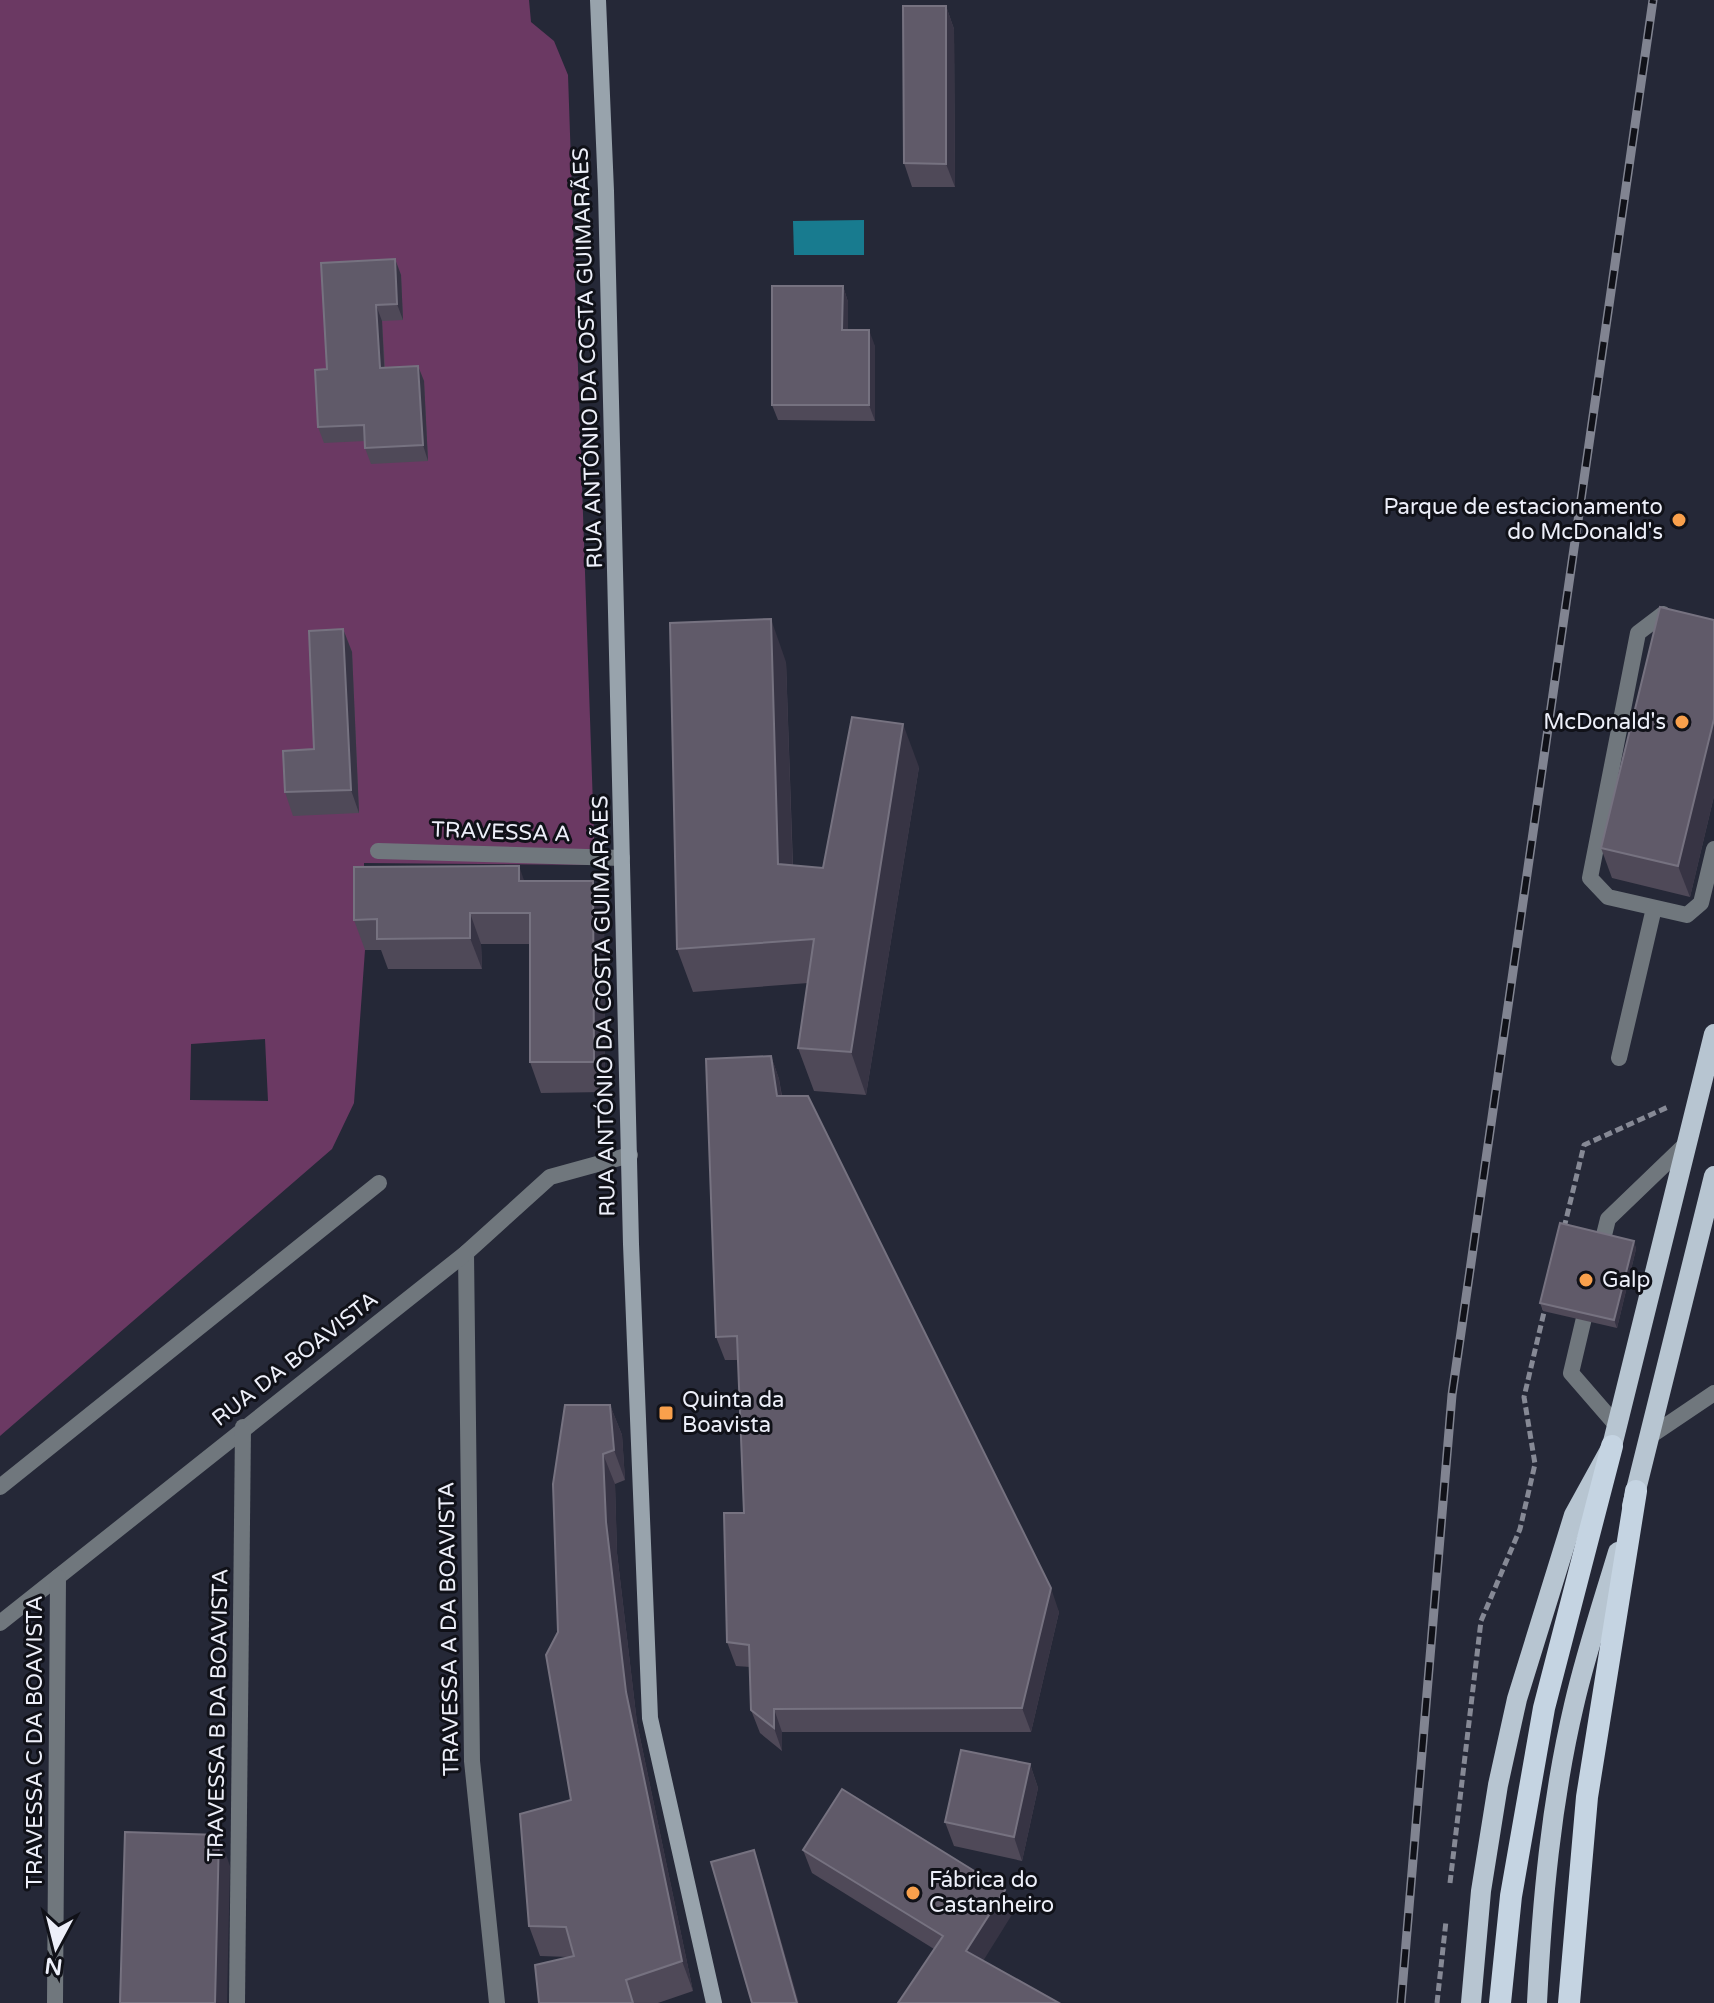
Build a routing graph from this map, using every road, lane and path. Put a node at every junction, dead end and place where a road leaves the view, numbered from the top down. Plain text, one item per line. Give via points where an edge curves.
1 (598, 0) edge
2 (1663, 614) edge
3 (1714, 849) edge
4 (378, 851) dead end
5 (622, 858) junction
6 (1654, 908) junction
7 (1714, 1034) edge
8 (1619, 1058) dead end
9 (1671, 1105) dead end
10 (1687, 1143) junction
11 (630, 1155) junction
12 (1714, 1176) edge
13 (379, 1183) dead end
14 (1560, 1244) edge
15 (466, 1253) junction
16 (1546, 1305) edge
17 (1714, 1393) edge
18 (243, 1427) junction
19 (1614, 1436) junction
20 (1649, 1437) junction
21 (0, 1487) edge
22 (1636, 1491) junction
23 (58, 1577) junction
24 (0, 1623) edge
25 (1450, 1887) dead end
26 (1446, 1917) dead end
27 (55, 2003) edge
28 (237, 2003) edge
29 (497, 2003) edge
30 (714, 2003) edge
31 (1437, 2003) edge
32 (1471, 2003) edge
33 (1500, 2003) edge
34 (1537, 2003) edge
35 (1569, 2003) edge

1 - 5 main road, RUA ANTÓNIO DA COSTA GUIMARÃES
2 - 6 street via 1638,633 1590,878 1608,897
3 - 6 street via 1701,903 1687,915
4 - 5 street, TRAVESSA A
5 - 11 main road, RUA ANTÓNIO DA COSTA GUIMARÃES
6 - 8 street
7 - 10 main road
9 - 14 path via 1584,1145
10 - 19 main road
10 - 19 street via 1608,1219 1571,1373
11 - 15 street, RUA DA BOAVISTA via 550,1177
11 - 30 main road, RUA ANTÓNIO DA COSTA GUIMARÃES via 650,1718
12 - 20 main road
13 - 21 street
15 - 18 street, RUA DA BOAVISTA
15 - 29 street, TRAVESSA A DA BOAVISTA via 472,1761
16 - 25 path via 1524,1397 1535,1464 1520,1529 1481,1621
17 - 20 street
18 - 23 street, RUA DA BOAVISTA
18 - 28 street, TRAVESSA B DA BOAVISTA
19 - 32 main road via 1574,1515 1517,1699 1481,1891
19 - 33 highway via 1544,1708 1511,1896
20 - 22 main road
22 - 34 main road via 1574,1703 1555,1800
22 - 35 highway via 1587,1797
23 - 24 street, RUA DA BOAVISTA
23 - 27 street, TRAVESSA C DA BOAVISTA
26 - 31 path

